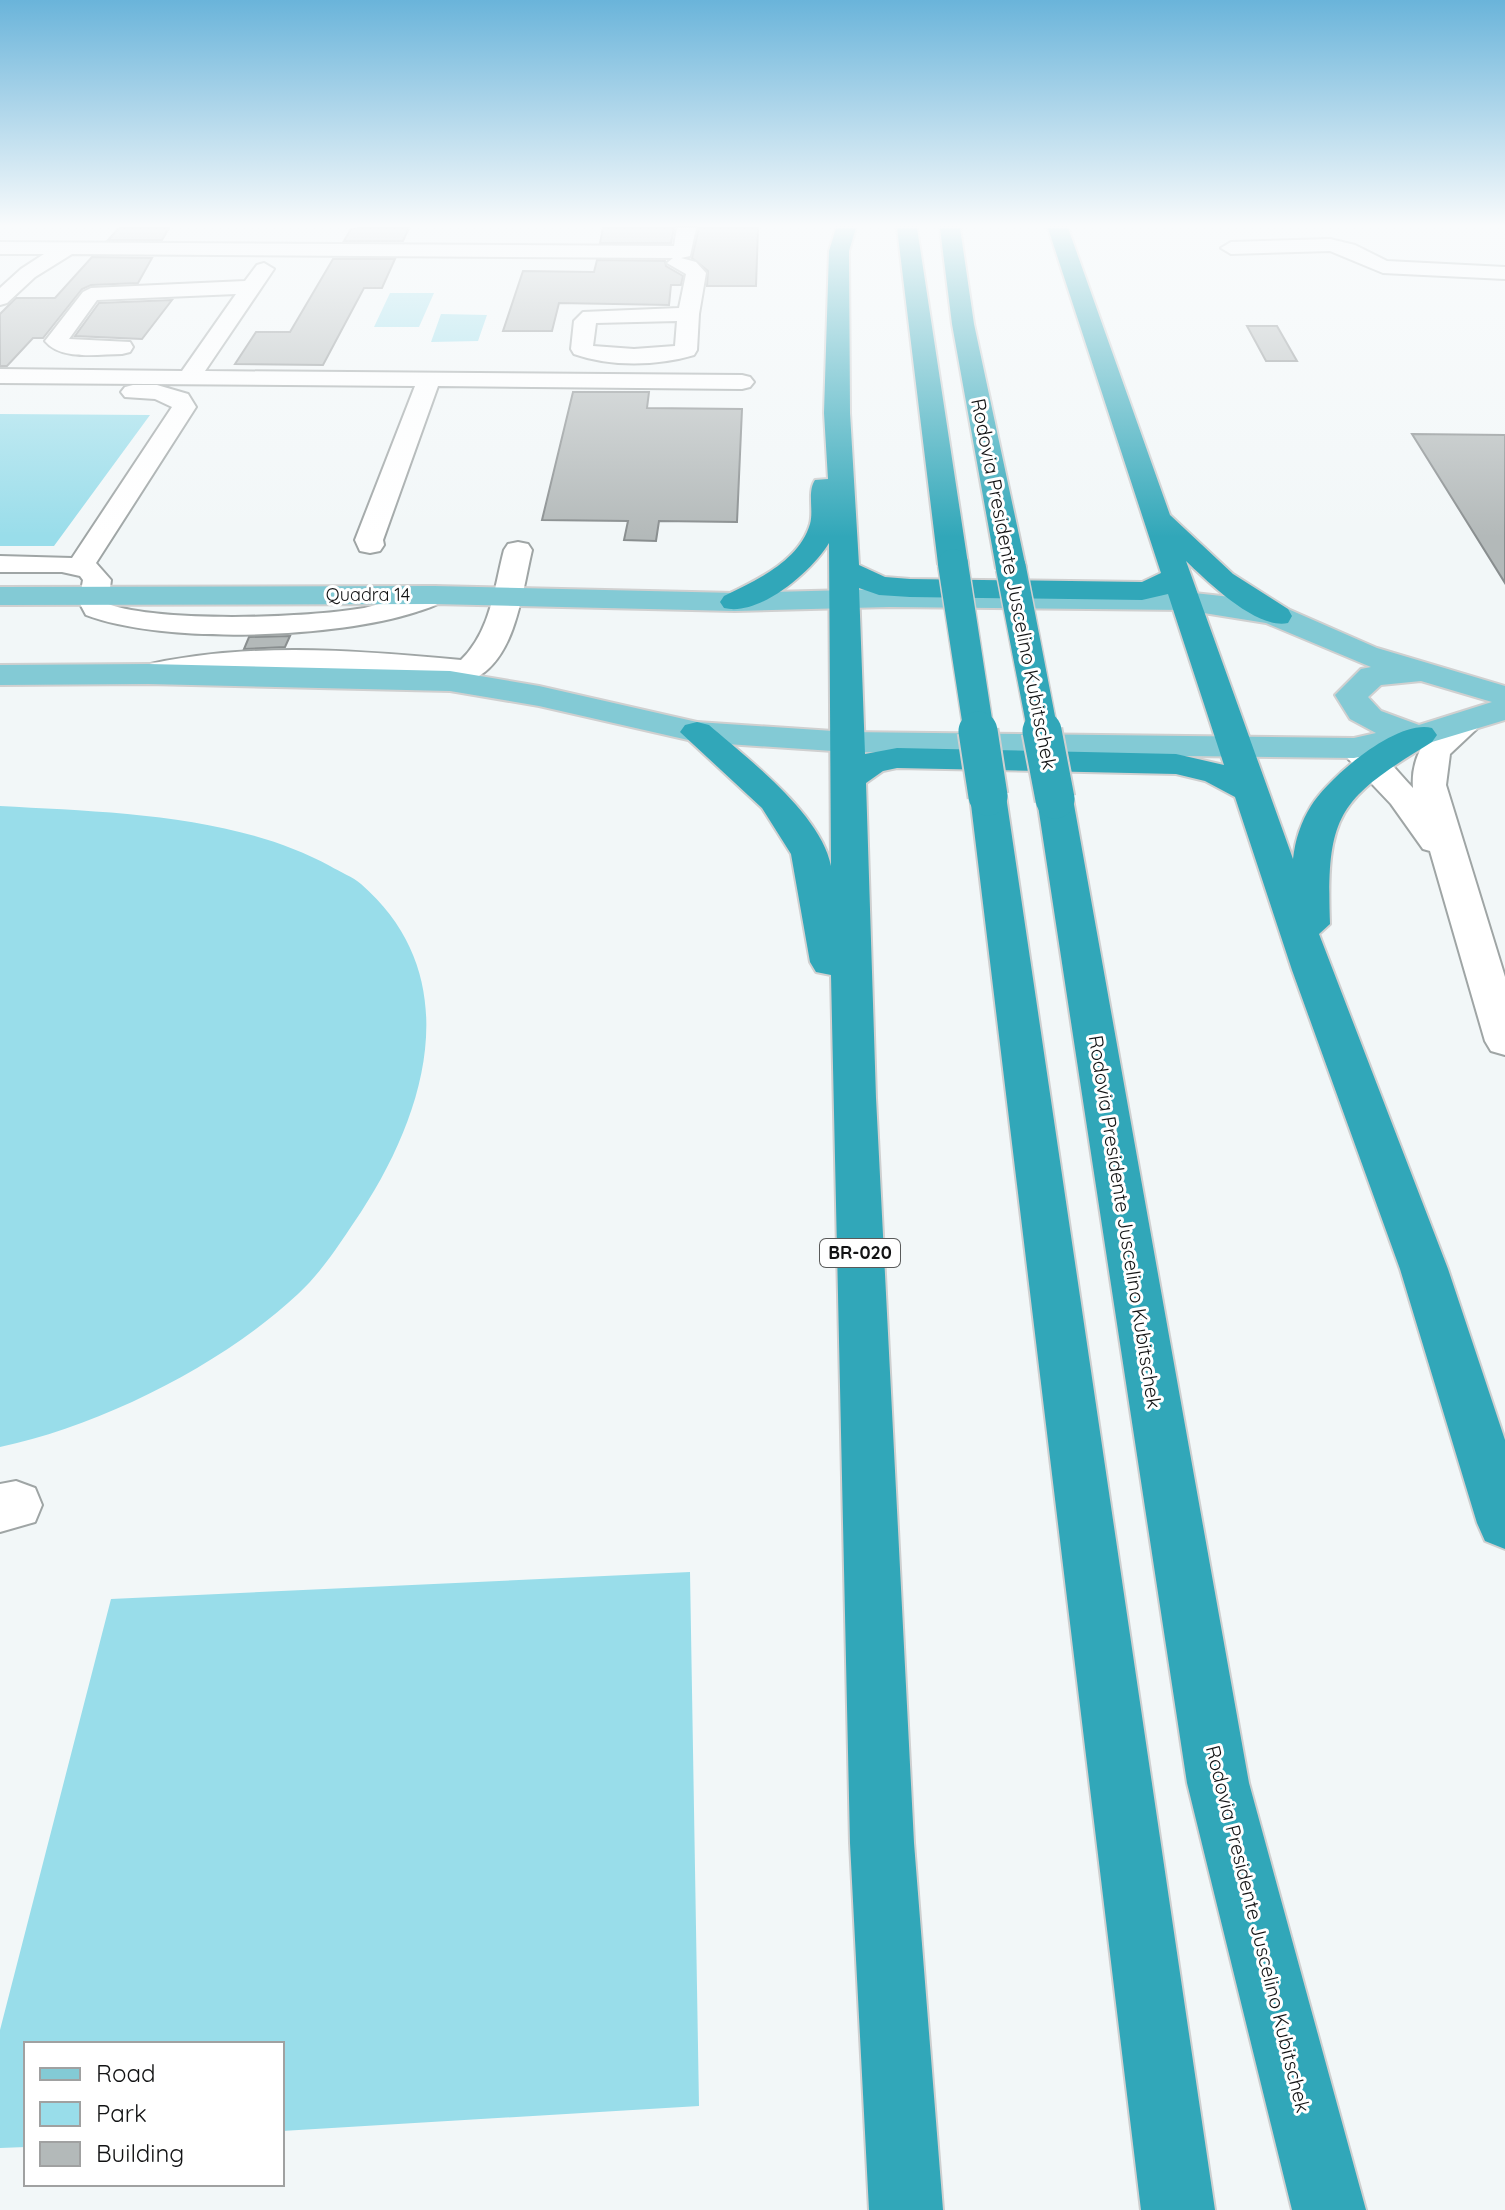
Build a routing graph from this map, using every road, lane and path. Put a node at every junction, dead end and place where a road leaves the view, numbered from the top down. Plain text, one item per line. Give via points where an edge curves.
1 (63, 331) edge
2 (219, 331) edge
3 (584, 331) edge
4 (689, 331) edge
5 (838, 331) edge
6 (921, 331) edge
7 (964, 331) edge
8 (1093, 331) edge
9 (148, 347) dead end
10 (178, 348) dead end
11 (207, 348) junction
12 (0, 376) edge
13 (189, 377) junction
14 (430, 378) junction
15 (742, 382) dead end
16 (0, 391) edge
17 (837, 413) junction
18 (1154, 511) junction
19 (370, 545) dead end
20 (518, 550) dead end
21 (0, 564) edge
22 (80, 566) junction
23 (845, 584) junction
24 (0, 596) edge
25 (94, 596) junction
26 (505, 596) junction
27 (1138, 600) joint
28 (1185, 600) junction
29 (735, 602) junction
30 (1277, 616) junction
31 (1422, 673) junction
32 (0, 675) edge
33 (460, 676) junction
34 (1505, 696) edge
35 (1505, 709) edge
36 (1468, 722) junction
37 (697, 732) junction
38 (1420, 735) junction
39 (1234, 746) junction
40 (1363, 756) junction
41 (848, 761) junction
42 (1250, 791) junction
43 (1451, 861) junction
44 (1312, 970) junction
45 (1505, 1041) edge
46 (854, 1098) junction
47 (1505, 1523) edge
48 (906, 2210) edge
49 (1178, 2210) edge
50 (1329, 2210) edge

1 - 9 street via 56,341 67,347
2 - 11 street
3 - 4 street via 582,349 597,353 679,353 686,350
5 - 17 highway, BR-020
6 - 49 highway, bridge
7 - 50 highway, Rodovia Presidente Juscelino Kubitschek, bridge via 1055,799 1218,1783
8 - 18 highway
10 - 11 street
11 - 13 street
12 - 13 street
13 - 14 street
14 - 15 street
14 - 19 street
16 - 22 street via 157,392 180,399 184,407
17 - 23 highway, BR-020
17 - 29 highway via 826,455 824,524 803,560
18 - 28 highway
18 - 30 highway via 1223,580
20 - 26 street
21 - 22 street
22 - 25 street via 95,575
23 - 27 main road, Quadra 14
23 - 28 highway via 1158,588
23 - 29 main road, Quadra 14
23 - 41 highway, BR-020
24 - 25 main road, Quadra 14
25 - 26 main road, Quadra 14
26 - 29 main road, Quadra 14
26 - 33 street via 495,640
27 - 28 highway
28 - 30 main road
28 - 39 highway
30 - 31 main road
31 - 34 main road
31 - 38 main road via 1372,676 1351,695 1354,708 1371,720
32 - 33 main road
33 - 37 main road
35 - 36 main road
36 - 38 main road
36 - 43 street via 1437,746 1427,773
37 - 41 main road
37 - 46 highway via 775,801 810,854
38 - 40 highway
39 - 40 main road
39 - 41 main road
39 - 42 highway
40 - 43 street via 1403,797
40 - 44 highway via 1314,831 1308,886
41 - 42 highway via 1176,764 1206,770
41 - 46 highway, BR-020
42 - 44 highway
43 - 45 street
44 - 47 highway via 1424,1269
46 - 48 highway, BR-020 via 882,1843

